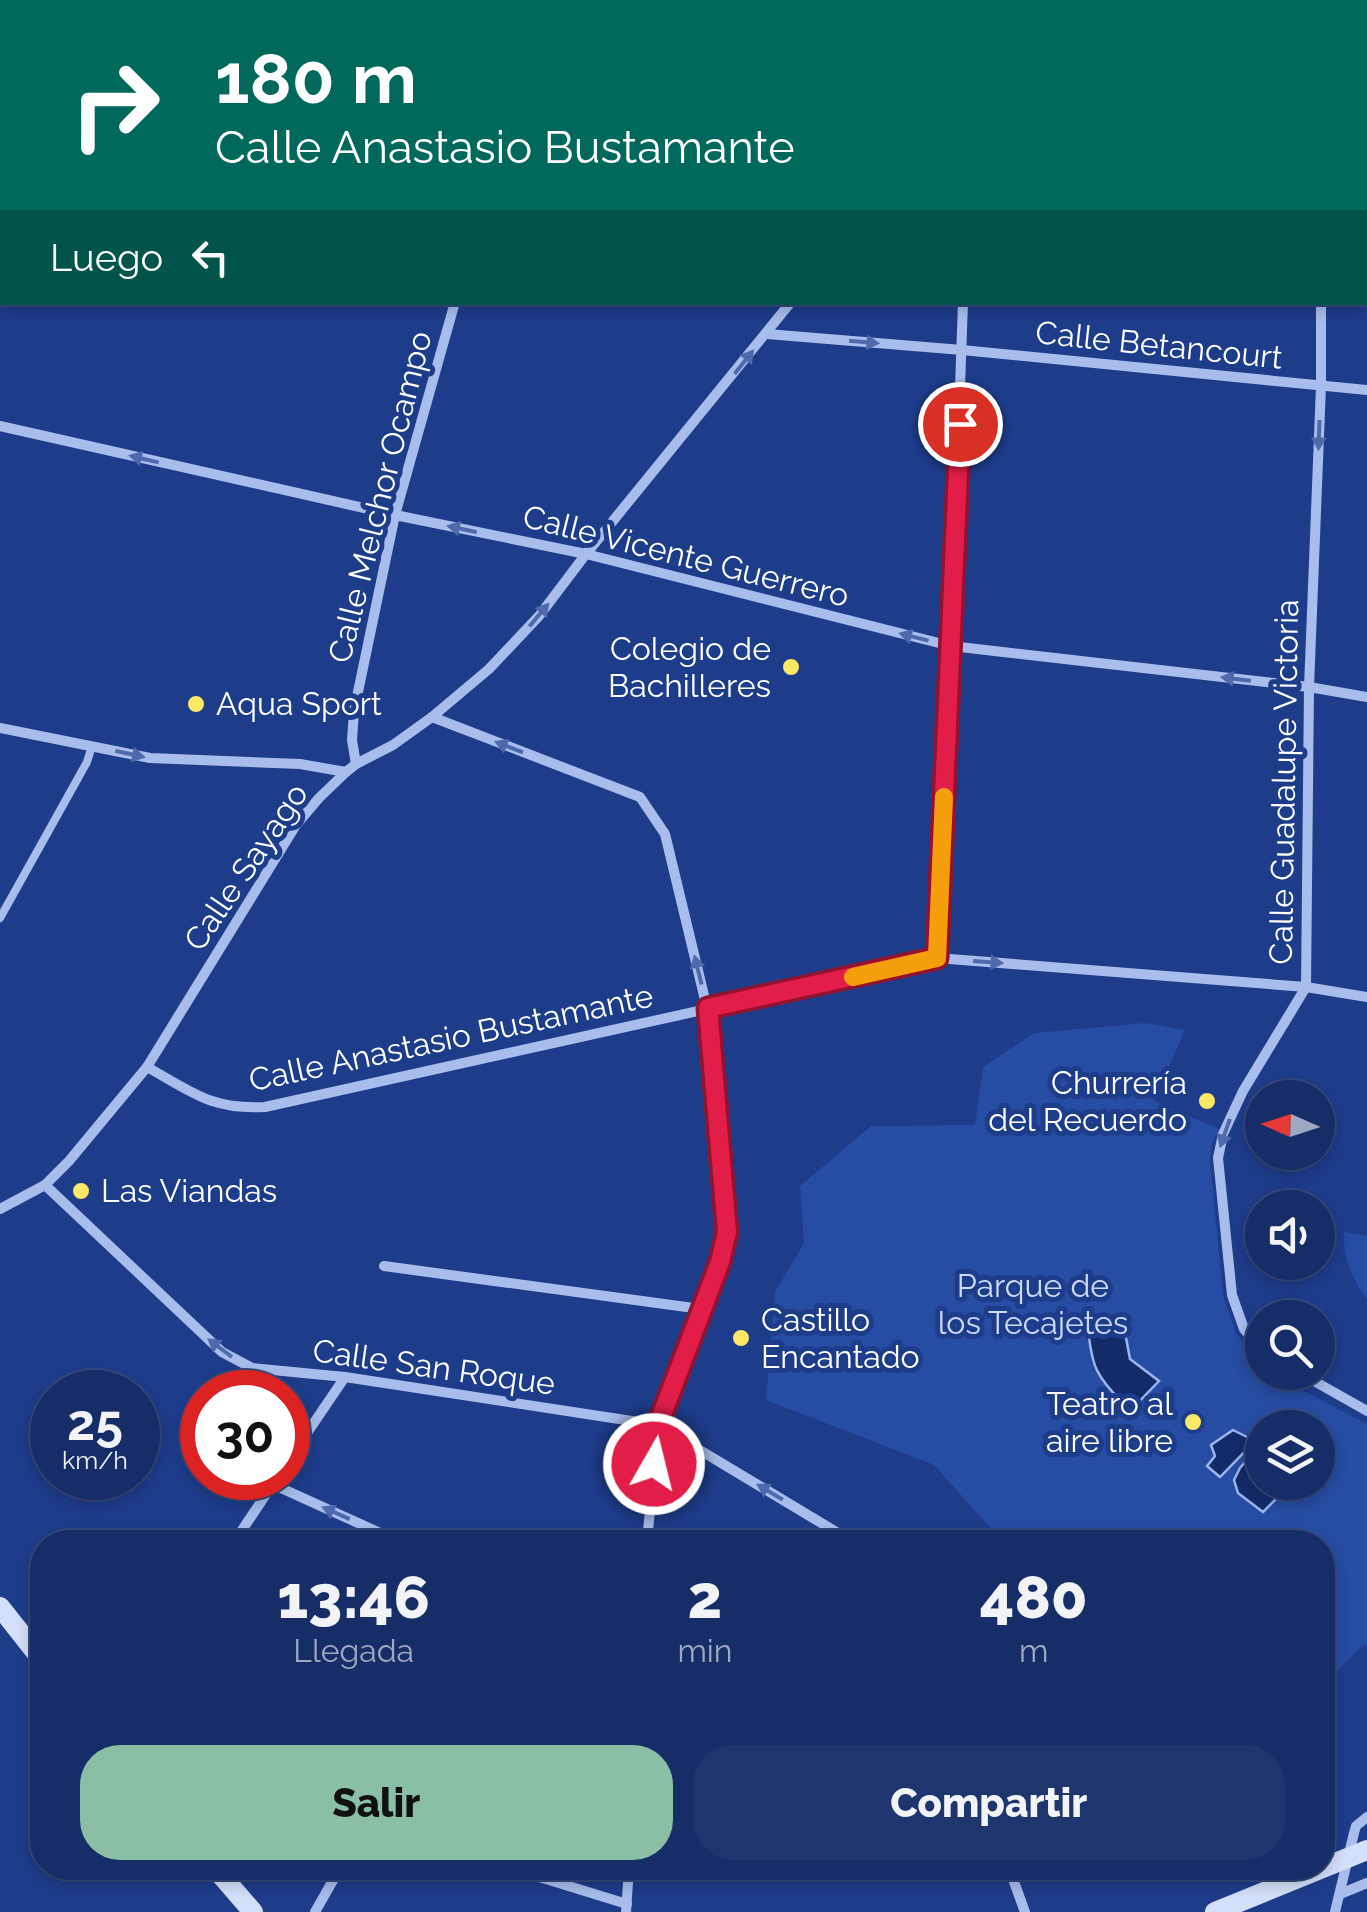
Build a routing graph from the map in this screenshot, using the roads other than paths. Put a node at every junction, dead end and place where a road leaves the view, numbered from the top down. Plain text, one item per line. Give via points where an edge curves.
1 (454, 305) edge
2 (789, 305) edge
3 (963, 305) edge
4 (1322, 305) edge
5 (767, 334) junction
6 (962, 350) junction
7 (1321, 386) junction
8 (1367, 390) edge
9 (0, 426) edge
10 (395, 515) junction
11 (586, 554) junction
12 (951, 646) junction
13 (1309, 687) junction
14 (1367, 696) edge
15 (432, 717) junction
16 (0, 728) edge
17 (92, 746) junction
18 (356, 764) junction
19 (346, 772) junction
20 (0, 918) edge
21 (937, 958) junction
22 (1306, 986) junction
23 (1367, 997) edge
24 (708, 1008) junction
25 (147, 1067) junction
26 (45, 1185) junction
27 (0, 1209) edge
28 (384, 1266) dead end
29 (701, 1309) junction
30 (1245, 1330) edge
31 (345, 1377) junction
32 (1331, 1390) edge
33 (1367, 1410) edge
34 (658, 1425) junction
35 (310, 1429) edge
36 (310, 1498) edge
37 (262, 1500) edge
38 (242, 1530) edge
39 (375, 1530) edge
40 (648, 1530) edge
41 (833, 1530) edge
42 (0, 1607) edge
43 (30, 1645) edge
44 (1367, 1817) edge
45 (1367, 1850) edge
46 (1346, 1860) junction
47 (1335, 1864) edge
48 (225, 1880) edge
49 (333, 1880) edge
50 (545, 1880) edge
51 (628, 1880) edge
52 (1014, 1880) edge
53 (1296, 1880) edge
54 (1367, 1883) edge
55 (1340, 1894) junction
56 (626, 1908) edge
57 (253, 1912) edge
58 (314, 1912) edge
59 (1026, 1912) edge
60 (1215, 1912) edge
61 (1335, 1912) edge

1 - 10 street, Calle Melchor Ocampo
2 - 5 street, Calle Sayago
3 - 6 street
4 - 7 street, Calle Guadalupe Victoria
5 -> 6 street, Calle Betancourt
11 -> 5 street, Calle Sayago
6 - 7 street, Calle Betancourt
6 - 12 street
7 - 8 street, Calle Betancourt
7 -> 13 street, Calle Guadalupe Victoria
10 -> 9 street, Calle Vicente Guerrero
11 -> 10 street, Calle Vicente Guerrero
10 - 18 street, Calle Melchor Ocampo via 354,711
12 -> 11 street, Calle Vicente Guerrero
15 -> 11 street, Calle Sayago via 489,669
13 -> 12 street, Calle Vicente Guerrero
12 - 21 street
13 - 14 street, Calle Vicente Guerrero
13 - 22 street, Calle Guadalupe Victoria
15 - 18 street, Calle Sayago
24 -> 15 street via 665,834 640,797
16 - 17 street
17 -> 19 street via 150,758
17 - 20 lane
18 - 19 street, Calle Sayago
19 - 25 street, Calle Sayago via 296,825
21 -> 22 street, Calle Anastasio Bustamante
21 - 24 street, Calle Anastasio Bustamante
22 - 23 street, Calle Anastasio Bustamante
22 -> 30 street, Calle Guadalupe Victoria via 1243,1091 1218,1158 1232,1295
24 - 25 street, Calle Anastasio Bustamante via 265,1108 213,1104
24 - 29 street via 727,1232
25 - 26 street, Calle Sayago
26 - 27 street, Calle Sayago
31 -> 26 street, Calle San Roque via 252,1368 222,1352
28 - 29 street
29 - 34 street
31 - 34 street, Calle San Roque
31 - 35 street
32 - 33 street
34 - 40 street
41 -> 34 street, Calle San Roque
39 -> 36 street
37 - 38 street
42 - 43 main road
44 - 46 street via 1356,1826
45 - 46 main road
46 - 47 main road
46 - 55 street
48 - 57 main road
49 - 58 street
50 - 56 street
51 - 56 street
52 - 59 street
53 - 60 main road
54 - 55 street
55 - 61 street

